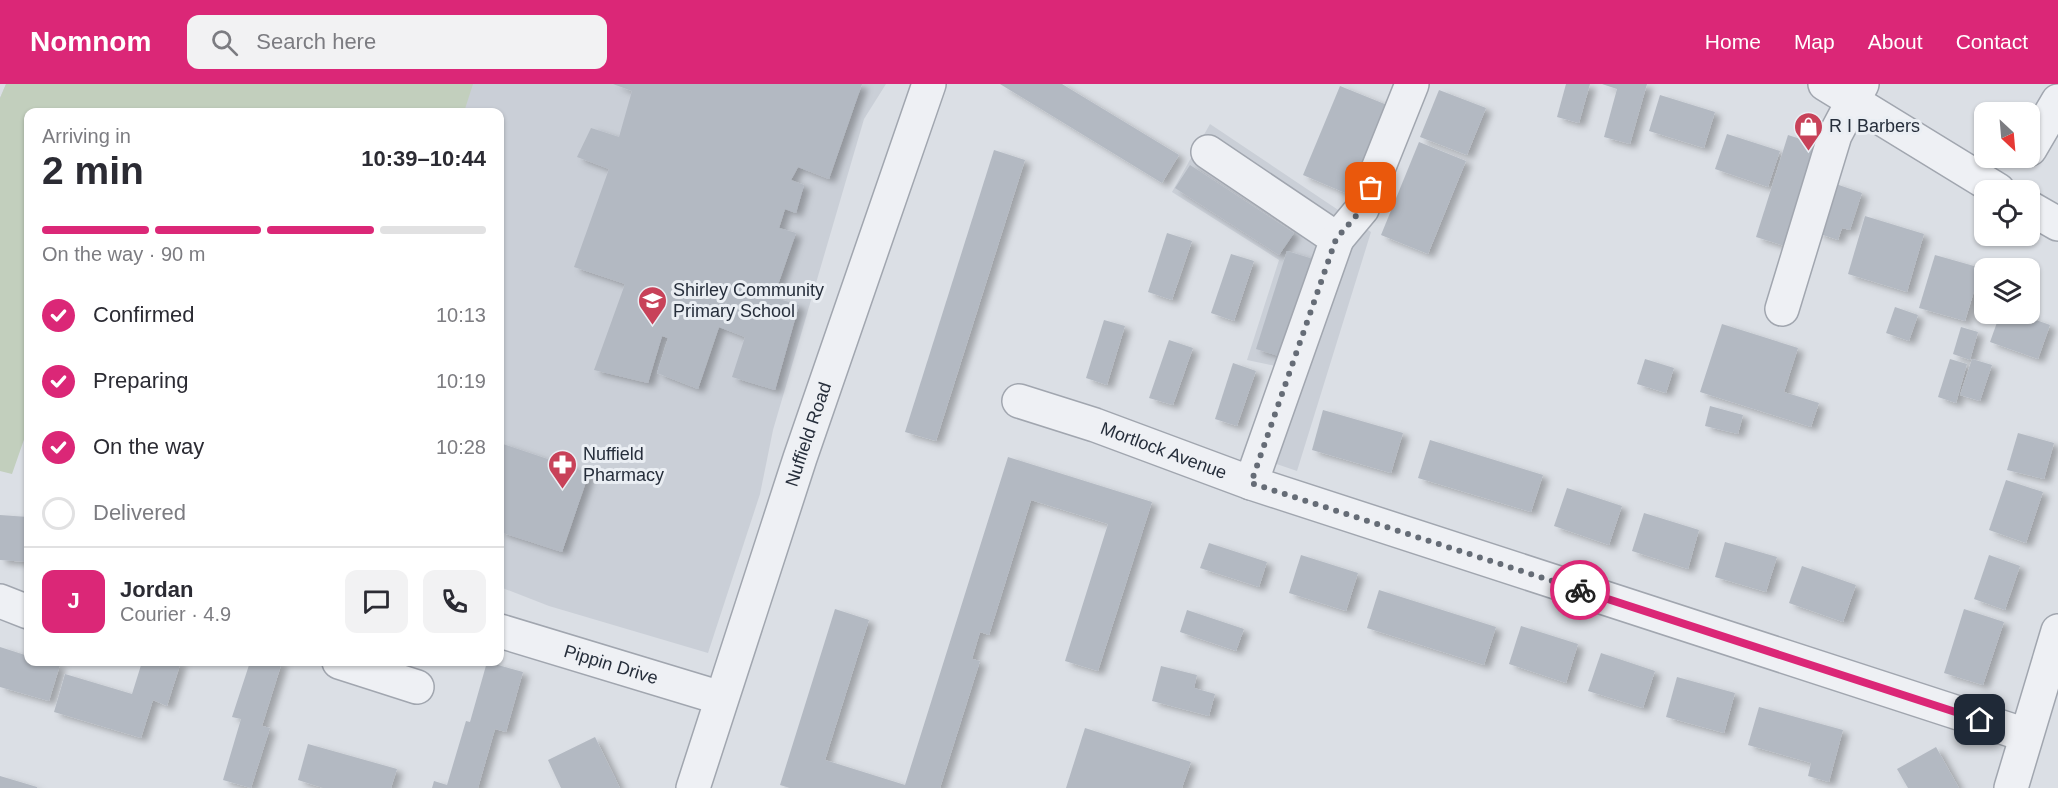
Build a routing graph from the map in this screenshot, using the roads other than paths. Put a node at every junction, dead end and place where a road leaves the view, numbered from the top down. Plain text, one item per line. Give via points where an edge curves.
1 (929, 84) edge
2 (1412, 84) edge
3 (1846, 90) edge
4 (2058, 101) edge
5 (2040, 132) edge
6 (1208, 152) dead end
7 (1983, 180) edge
8 (2040, 214) edge
9 (2058, 224) edge
10 (1336, 239) junction
11 (1782, 309) dead end
12 (1019, 401) dead end
13 (1251, 483) junction
14 (0, 601) edge
15 (24, 610) edge
16 (2058, 631) edge
17 (504, 632) edge
18 (376, 667) edge
19 (417, 687) dead end
20 (721, 698) junction
21 (2026, 735) junction
22 (693, 788) edge
23 (2011, 788) edge

1 - 20 street, Nuffield Road
2 - 10 street via 1362,209
3 - 7 street
3 - 11 street
4 - 5 street
6 - 10 street
8 - 9 street
10 - 13 street
12 - 13 street, Mortlock Avenue
13 - 21 street, Mortlock Avenue
14 - 15 street
16 - 21 street
17 - 20 street, Pippin Drive
18 - 19 street
20 - 22 street, Nuffield Road
21 - 23 street

